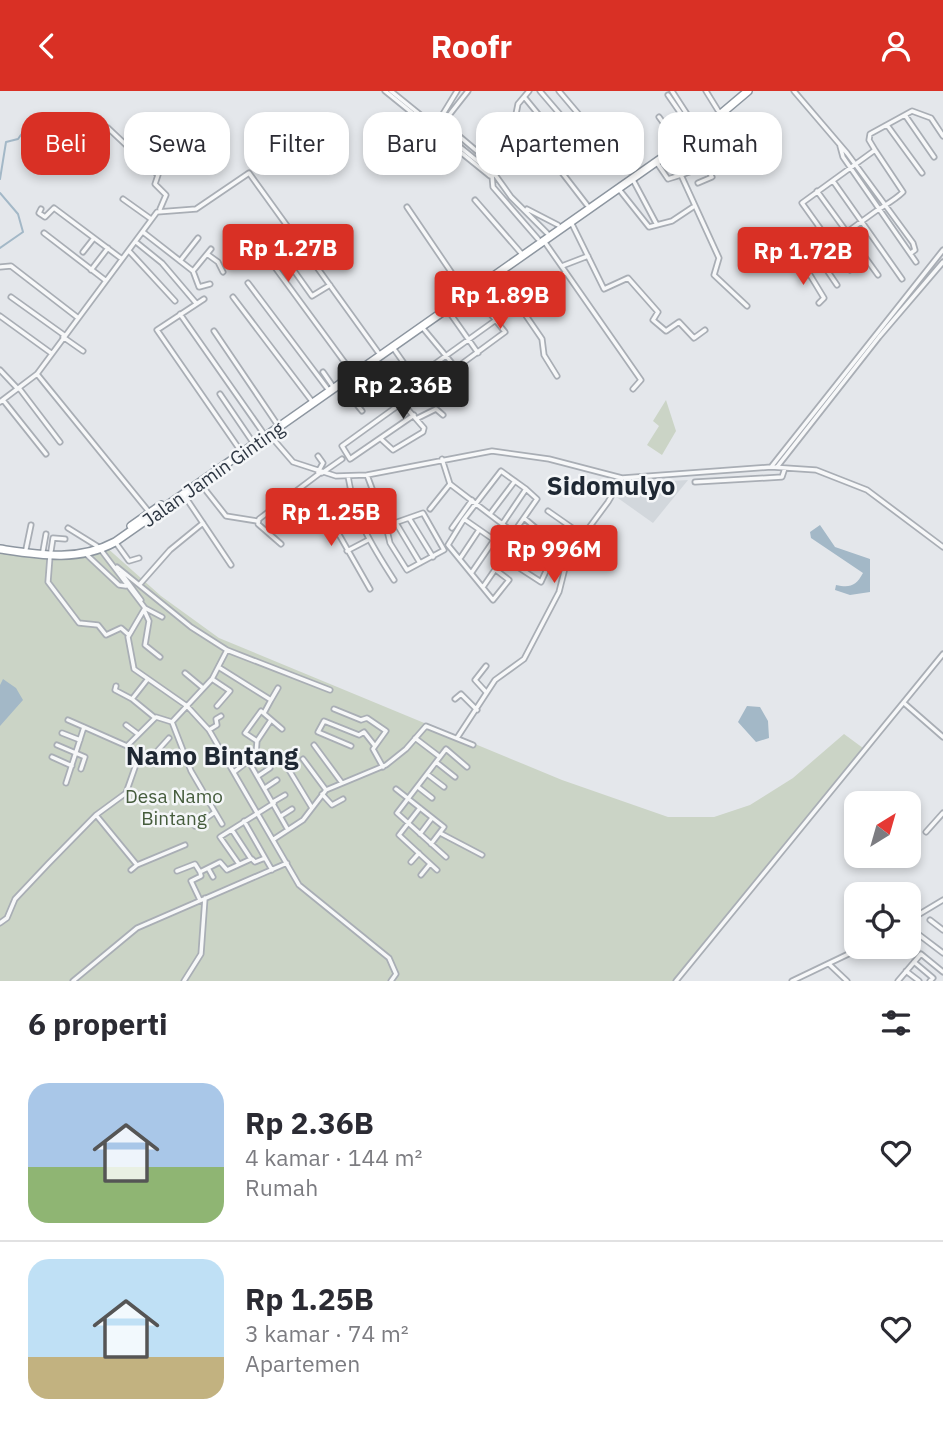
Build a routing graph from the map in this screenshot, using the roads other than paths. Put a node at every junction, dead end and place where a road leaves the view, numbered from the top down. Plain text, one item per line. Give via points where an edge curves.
1 (385, 91) edge
2 (391, 91) edge
3 (457, 91) edge
4 (468, 91) edge
5 (529, 91) edge
6 (540, 91) edge
7 (559, 91) edge
8 (672, 91) edge
9 (706, 91) edge
10 (746, 91) edge
11 (794, 91) edge
12 (668, 95) dead end
13 (525, 97) junction
14 (417, 112) edge
15 (445, 112) edge
16 (516, 112) edge
17 (537, 112) edge
18 (558, 112) edge
19 (577, 112) edge
20 (681, 112) edge
21 (684, 112) edge
22 (717, 112) edge
23 (722, 112) edge
24 (905, 115) junction
25 (887, 125) junction
26 (110, 130) edge
27 (943, 136) edge
28 (462, 149) edge
29 (476, 150) edge
30 (875, 151) junction
31 (658, 156) edge
32 (934, 157) dead end
33 (476, 161) edge
34 (476, 162) edge
35 (656, 162) joint
36 (658, 165) edge
37 (853, 167) junction
38 (922, 173) dead end
39 (491, 175) edge
40 (492, 175) edge
41 (564, 175) edge
42 (665, 175) edge
43 (681, 175) joint
44 (711, 175) edge
45 (632, 178) junction
46 (833, 181) junction
47 (698, 183) dead end
48 (618, 188) junction
49 (817, 191) junction
50 (123, 199) dead end
51 (475, 200) dead end
52 (587, 205) junction
53 (886, 205) junction
54 (407, 207) dead end
55 (694, 207) junction
56 (526, 208) junction
57 (880, 208) junction
58 (41, 209) dead end
59 (160, 209) junction
60 (151, 219) junction
61 (861, 221) junction
62 (570, 222) junction
63 (558, 225) junction
64 (657, 225) junction
65 (819, 227) junction
66 (143, 232) junction
67 (846, 232) junction
68 (44, 233) dead end
69 (94, 238) junction
70 (198, 238) dead end
71 (543, 238) junction
72 (136, 242) junction
73 (831, 243) junction
74 (108, 249) junction
75 (211, 249) dead end
76 (943, 250) edge
77 (129, 251) junction
78 (83, 252) dead end
79 (521, 253) junction
80 (911, 253) junction
81 (207, 254) junction
82 (816, 254) junction
83 (588, 256) junction
84 (285, 258) dead end
85 (122, 259) junction
86 (180, 261) junction
87 (271, 262) dead end
88 (916, 262) dead end
89 (943, 262) edge
90 (803, 264) junction
91 (562, 266) junction
92 (0, 267) edge
93 (91, 270) junction
94 (850, 270) dead end
95 (193, 271) junction
96 (223, 272) dead end
97 (565, 273) junction
98 (498, 275) junction
99 (878, 275) dead end
100 (902, 279) dead end
101 (105, 281) junction
102 (248, 283) dead end
103 (210, 284) dead end
104 (330, 285) junction
105 (837, 285) dead end
106 (469, 290) junction
107 (11, 297) dead end
108 (233, 297) dead end
109 (204, 299) dead end
110 (175, 301) dead end
111 (196, 303) junction
112 (819, 303) dead end
113 (518, 304) junction
114 (747, 306) dead end
115 (898, 308) junction
116 (447, 309) junction
117 (903, 312) junction
118 (180, 314) junction
119 (0, 316) edge
120 (78, 317) junction
121 (496, 319) junction
122 (422, 327) junction
123 (705, 330) dead end
124 (214, 331) dead end
125 (64, 336) junction
126 (468, 338) junction
127 (393, 347) junction
128 (83, 351) dead end
129 (378, 352) junction
130 (478, 352) junction
131 (51, 353) junction
132 (445, 357) junction
133 (368, 364) junction
134 (408, 369) dead end
135 (0, 370) edge
136 (351, 371) junction
137 (323, 372) dead end
138 (37, 374) junction
139 (435, 376) dead end
140 (557, 376) dead end
141 (839, 384) junction
142 (333, 386) junction
143 (18, 389) junction
144 (633, 389) dead end
145 (220, 394) dead end
146 (1, 400) edge
147 (311, 400) junction
148 (403, 402) junction
149 (362, 411) dead end
150 (443, 415) dead end
151 (416, 417) junction
152 (277, 424) junction
153 (266, 434) junction
154 (381, 439) junction
155 (253, 441) junction
156 (60, 442) dead end
157 (240, 450) junction
158 (46, 453) dead end
159 (318, 456) dead end
160 (342, 459) dead end
161 (442, 459) junction
162 (771, 467) junction
163 (777, 467) junction
164 (785, 468) junction
165 (320, 473) junction
166 (367, 475) junction
167 (348, 476) junction
168 (622, 478) junction
169 (515, 481) junction
170 (695, 482) dead end
171 (200, 483) junction
172 (450, 484) junction
173 (526, 489) junction
174 (184, 495) junction
175 (474, 502) junction
176 (430, 509) dead end
177 (548, 511) dead end
178 (356, 513) junction
179 (490, 514) junction
180 (151, 515) junction
181 (409, 518) junction
182 (524, 518) junction
183 (464, 519) junction
184 (257, 521) junction
185 (203, 523) junction
186 (396, 523) junction
187 (503, 523) junction
188 (31, 525) dead end
189 (386, 526) junction
190 (68, 528) dead end
191 (452, 528) dead end
192 (479, 530) junction
193 (514, 532) junction
194 (46, 534) dead end
195 (582, 534) junction
196 (65, 538) dead end
197 (368, 540) junction
198 (495, 540) junction
199 (115, 542) junction
200 (281, 544) dead end
201 (514, 546) junction
202 (0, 547) edge
203 (943, 547) edge
204 (99, 548) junction
205 (26, 549) junction
206 (347, 551) junction
207 (510, 551) junction
208 (48, 553) junction
209 (86, 554) junction
210 (568, 556) junction
211 (433, 557) junction
212 (139, 558) dead end
213 (460, 558) junction
214 (505, 558) junction
215 (420, 563) junction
216 (231, 565) dead end
217 (116, 566) junction
218 (496, 570) junction
219 (472, 572) junction
220 (121, 573) junction
221 (394, 580) dead end
222 (140, 585) junction
223 (126, 586) junction
224 (483, 587) junction
225 (370, 589) dead end
226 (142, 602) junction
227 (144, 609) junction
228 (162, 617) dead end
229 (129, 635) junction
230 (227, 650) junction
231 (943, 654) edge
232 (160, 657) dead end
233 (486, 666) dead end
234 (220, 668) junction
235 (185, 673) dead end
236 (212, 679) junction
237 (147, 680) junction
238 (116, 686) dead end
239 (203, 688) junction
240 (278, 688) dead end
241 (330, 690) dead end
242 (486, 692) junction
243 (132, 699) junction
244 (455, 699) dead end
245 (271, 700) junction
246 (904, 703) junction
247 (187, 706) junction
248 (217, 706) dead end
249 (334, 709) dead end
250 (477, 710) junction
251 (264, 713) junction
252 (221, 716) dead end
253 (154, 717) junction
254 (68, 720) dead end
255 (271, 720) junction
256 (172, 722) junction
257 (126, 725) dead end
258 (84, 727) junction
259 (282, 729) dead end
260 (209, 730) junction
261 (62, 733) dead end
262 (138, 734) junction
263 (943, 737) edge
264 (169, 738) dead end
265 (415, 738) junction
266 (457, 738) junction
267 (80, 740) junction
268 (257, 741) junction
269 (57, 745) dead end
270 (314, 745) dead end
271 (473, 745) dead end
272 (127, 746) junction
273 (351, 746) dead end
274 (375, 746) junction
275 (75, 753) junction
276 (138, 754) junction
277 (52, 757) dead end
278 (440, 757) junction
279 (303, 759) dead end
280 (249, 762) junction
281 (436, 762) junction
282 (72, 766) junction
283 (383, 767) junction
284 (467, 767) dead end
285 (270, 768) dead end
286 (81, 769) dead end
287 (289, 770) dead end
288 (234, 772) junction
289 (427, 774) junction
290 (258, 776) junction
291 (455, 777) dead end
292 (277, 780) dead end
293 (342, 782) junction
294 (66, 783) dead end
295 (418, 786) junction
296 (444, 787) dead end
297 (265, 788) junction
298 (396, 789) dead end
299 (327, 790) junction
300 (321, 794) junction
301 (285, 795) dead end
302 (432, 798) dead end
303 (343, 799) dead end
304 (408, 799) junction
305 (273, 802) junction
306 (312, 808) junction
307 (420, 808) junction
308 (292, 809) dead end
309 (258, 812) junction
310 (218, 813) junction
311 (943, 813) edge
312 (96, 815) junction
313 (281, 816) junction
314 (432, 818) junction
315 (244, 821) junction
316 (408, 823) junction
317 (222, 824) dead end
318 (195, 826) dead end
319 (232, 830) junction
320 (289, 831) junction
321 (926, 832) dead end
322 (440, 833) junction
323 (420, 834) junction
324 (274, 839) junction
325 (431, 844) junction
326 (185, 845) dead end
327 (419, 853) junction
328 (482, 855) dead end
329 (446, 857) dead end
330 (265, 858) junction
331 (251, 859) junction
332 (411, 862) dead end
333 (287, 863) junction
334 (239, 864) junction
335 (430, 864) junction
336 (137, 865) junction
337 (208, 868) junction
338 (131, 870) dead end
339 (272, 870) junction
340 (437, 870) dead end
341 (177, 871) dead end
342 (200, 872) junction
343 (421, 875) dead end
344 (213, 877) dead end
345 (202, 899) junction
346 (943, 900) edge
347 (921, 913) edge
348 (929, 920) dead end
349 (0, 922) edge
350 (943, 930) edge
351 (921, 936) edge
352 (943, 953) edge
353 (844, 956) edge
354 (914, 961) junction
355 (829, 964) junction
356 (906, 971) junction
357 (941, 971) edge
358 (932, 979) edge
359 (73, 981) edge
360 (184, 981) edge
361 (391, 981) edge
362 (676, 981) edge
363 (792, 981) edge
364 (847, 981) edge
365 (898, 981) edge
366 (919, 981) edge

1 - 34 street
2 - 14 street
3 - 15 street
4 - 29 street via 446,125
5 - 13 street
6 - 18 street
7 - 19 street
8 - 21 street
9 - 22 street
10 - 23 highway, Jalan Jamin Ginting
11 - 37 street
12 - 20 street
13 - 16 street
13 - 17 street
24 - 25 street
24 - 27 street via 914,110 924,114
24 - 32 street
25 - 30 street via 869,137
25 - 38 street
26 - 59 street via 158,175 155,184 166,195
28 - 33 street
30 - 37 street
30 - 53 street via 904,190
31 - 52 highway, Jalan Jamin Ginting
35 - 36 street
35 - 45 highway, Jalan Jamin Ginting
37 - 46 street
37 - 53 street
37 - 57 street
39 - 71 street via 497,193
40 - 56 street
41 - 52 street
42 - 43 street via 668,180
43 - 55 street
44 - 47 street
45 - 48 highway, Jalan Jamin Ginting
45 - 64 street
46 - 49 street
46 - 61 street
48 - 62 highway, Jalan Jamin Ginting
48 - 64 street via 649,227
49 - 65 street via 802,203
49 - 67 street
50 - 60 street
51 - 79 street
52 - 63 highway, Jalan Jamin Ginting
53 - 57 street
53 - 80 street via 913,243
54 - 106 street
55 - 64 street
55 - 114 street via 719,258 714,275
56 - 63 street
56 - 71 street
57 - 61 street
57 - 80 street
58 - 69 street via 39,213 46,217 54,208
59 - 60 street
59 - 104 street via 196,209 249,173
60 - 66 street
61 - 67 street
61 - 100 street
62 - 71 highway, Jalan Jamin Ginting
62 - 83 street
63 - 71 highway, Jalan Jamin Ginting
65 - 73 street
65 - 90 street via 793,245
66 - 72 street
66 - 86 street
67 - 73 street
67 - 99 street
68 - 93 street
69 - 74 street
69 - 78 street
70 - 86 street
71 - 79 highway, Jalan Jamin Ginting
71 - 91 street
71 - 98 highway, Jalan Jamin Ginting
72 - 77 street
72 - 111 street via 162,263
73 - 82 street
73 - 94 street
74 - 85 street
74 - 93 street
75 - 81 street
76 - 115 street
77 - 85 street
77 - 110 street
79 - 106 highway, Jalan Jamin Ginting
80 - 88 street
81 - 95 street
81 - 96 street
82 - 90 street
82 - 105 street
83 - 91 street
83 - 123 street via 604,289 629,278 658,312 653,320 667,332 678,323 695,338
84 - 104 street via 312,296
85 - 101 street
86 - 95 street
87 - 136 street
89 - 117 street
90 - 112 street via 824,298
91 - 97 street
92 - 120 street via 11,266
93 - 101 street
95 - 103 street via 199,287
97 - 113 street
97 - 144 street via 641,380
98 - 106 highway, Jalan Jamin Ginting
98 - 113 street
101 - 120 street
102 - 142 street
104 - 129 street
106 - 116 highway, Jalan Jamin Ginting
106 - 121 street
106 - 129 highway, Jalan Jamin Ginting
107 - 125 street
108 - 147 street
109 - 111 street
111 - 118 street
113 - 121 street
113 - 140 street via 542,339 544,355
115 - 117 street
115 - 141 street
116 - 122 highway, Jalan Jamin Ginting
116 - 126 street
117 - 141 street
118 - 153 street
118 - 157 street via 157,330
119 - 131 street
120 - 125 street
121 - 126 street
121 - 130 street via 505,332
122 - 127 highway, Jalan Jamin Ginting
122 - 132 street
124 - 152 street
125 - 128 street
125 - 131 street
126 - 130 street
126 - 132 street
127 - 133 highway, Jalan Jamin Ginting
127 - 134 street
129 - 136 highway, Jalan Jamin Ginting
130 - 132 street via 456,368
131 - 138 street
132 - 139 street via 429,369
133 - 142 highway, Jalan Jamin Ginting
133 - 148 street
135 - 143 street
136 - 142 highway, Jalan Jamin Ginting
137 - 142 street
138 - 143 street
138 - 180 street
141 - 162 street
141 - 163 street
142 - 147 highway, Jalan Jamin Ginting
142 - 149 street
142 - 153 highway, Jalan Jamin Ginting
143 - 146 street
143 - 156 street
145 - 155 street
146 - 158 street
147 - 152 highway, Jalan Jamin Ginting
148 - 151 street
148 - 154 street via 342,448 352,460
150 - 151 street via 436,409
151 - 154 street
151 - 154 street via 424,431 397,449 389,449
152 - 153 highway, Jalan Jamin Ginting
153 - 155 highway, Jalan Jamin Ginting
153 - 165 street via 293,462
153 - 171 highway, Jalan Jamin Ginting
155 - 157 highway, Jalan Jamin Ginting
157 - 180 highway, Jalan Jamin Ginting
159 - 165 street via 323,463
160 - 165 street
161 - 166 street
161 - 168 street via 510,452
161 - 172 street
162 - 163 street
162 - 168 street
163 - 164 street
164 - 170 street via 782,477
164 - 203 street via 816,470 859,485
165 - 167 street
165 - 184 street
166 - 167 street
166 - 189 street
167 - 178 street
168 - 195 street
169 - 173 street
169 - 175 street via 500,471
169 - 179 street
171 - 174 highway, Jalan Jamin Ginting
171 - 184 street via 226,516
172 - 175 street
172 - 176 street
173 - 182 street via 537,499
173 - 187 street
174 - 180 highway, Jalan Jamin Ginting
174 - 185 street
175 - 179 street
175 - 183 street
175 - 191 street
177 - 195 street
178 - 197 street
178 - 206 street via 337,530
179 - 187 street
180 - 199 highway, Jalan Jamin Ginting
180 - 204 highway, Jalan Jamin Ginting
181 - 186 street
181 - 211 street
181 - 211 street via 425,516 444,549
182 - 193 street
182 - 210 street
183 - 192 street
183 - 213 street via 448,543
184 - 200 street
185 - 216 street
185 - 222 street
186 - 189 street
186 - 215 street
187 - 193 street
188 - 205 street
189 - 215 street via 390,543 406,569
190 - 204 street
192 - 198 street
192 - 213 street
193 - 201 street via 519,537
194 - 208 street
195 - 210 street
196 - 208 street via 52,538
197 - 206 street
197 - 221 street
198 - 207 street
198 - 219 street
199 - 204 highway, Jalan Jamin Ginting
199 - 212 street via 129,561
201 - 207 street
201 - 214 street via 548,570 541,582
202 - 205 highway, Jalan Jamin Ginting
202 - 208 highway, Jalan Jamin Ginting
204 - 208 highway, Jalan Jamin Ginting
204 - 209 highway, Jalan Jamin Ginting
204 - 217 street
205 - 208 highway, Jalan Jamin Ginting
206 - 225 street
207 - 214 street
208 - 209 highway, Jalan Jamin Ginting
208 - 229 street via 48,582 78,622 100,626 106,635 121,628
209 - 223 street via 119,585
210 - 242 street via 559,592 524,659
211 - 215 street
213 - 219 street
214 - 218 street
217 - 220 street
217 - 222 street
218 - 224 street
218 - 224 street via 508,581 494,600
219 - 224 street
220 - 223 street
220 - 226 street
222 - 230 street
223 - 226 street
226 - 227 street
227 - 228 street
227 - 229 street
227 - 232 street via 149,621 145,645
229 - 237 street via 134,669
230 - 234 street
230 - 241 street
231 - 246 street
233 - 242 street via 475,680
234 - 236 street
234 - 245 street
235 - 239 street
236 - 239 street
236 - 248 street via 230,691
237 - 243 street
237 - 247 street
238 - 243 street via 115,690
239 - 247 street
240 - 245 street
242 - 250 street
243 - 253 street
244 - 250 street via 461,694
245 - 251 street
246 - 263 street
246 - 362 street
247 - 256 street
247 - 260 street
249 - 274 street via 361,720 367,717 386,731
250 - 266 street
251 - 255 street
251 - 268 street via 261,711 245,733
252 - 260 street
253 - 256 street
253 - 262 street
254 - 258 street
255 - 259 street
255 - 268 street
256 - 310 street via 191,771
257 - 262 street
258 - 267 street
258 - 272 street
260 - 288 street
261 - 267 street
262 - 272 street
264 - 276 street via 151,758
265 - 266 street via 426,726
265 - 278 street
265 - 283 street
266 - 271 street
267 - 275 street
268 - 280 street via 258,752
269 - 275 street
270 - 293 street
272 - 276 street
273 - 274 street via 318,732 324,720 359,735 364,732
274 - 283 street
275 - 282 street
275 - 286 street via 85,757
276 - 312 street via 126,793
277 - 282 street
278 - 281 street
278 - 284 street via 446,750
279 - 299 street
280 - 288 street
280 - 290 street
281 - 289 street
281 - 291 street
282 - 294 street
283 - 293 street
285 - 290 street
287 - 306 street
288 - 309 street
289 - 295 street
289 - 296 street
290 - 297 street
292 - 297 street
293 - 299 street
295 - 302 street
295 - 304 street
297 - 305 street
298 - 304 street
299 - 300 street
300 - 303 street via 332,805
300 - 306 street
301 - 305 street
304 - 307 street
304 - 316 street via 397,813
305 - 309 street
305 - 313 street
306 - 320 street
307 - 314 street
307 - 316 street
308 - 313 street
309 - 315 street
309 - 324 street
310 - 317 street
310 - 318 street
311 - 321 street
312 - 336 street
312 - 349 street via 15,899 7,918
313 - 320 street
314 - 322 street via 444,827
314 - 323 street
315 - 319 street
315 - 330 street
316 - 323 street
316 - 327 street via 399,835
319 - 331 street
319 - 334 street via 220,839
320 - 324 street
322 - 325 street
322 - 328 street
323 - 325 street
324 - 333 street
325 - 329 street
326 - 336 street
327 - 332 street
327 - 335 street
330 - 331 street
330 - 339 street
331 - 334 street
333 - 339 street
333 - 361 street via 299,885 389,958 396,972
334 - 337 street via 227,870 220,862
335 - 340 street
335 - 343 street
336 - 338 street
337 - 342 street
337 - 344 street
339 - 345 street
341 - 342 street via 195,864
342 - 345 street via 201,876 189,882
345 - 359 street via 137,928
345 - 360 street via 201,954
346 - 347 street
348 - 350 street
351 - 352 street
353 - 355 street
354 - 356 street
354 - 357 street via 921,954
354 - 358 street
355 - 363 street
355 - 364 street
356 - 365 street
356 - 366 street
357 - 358 street

